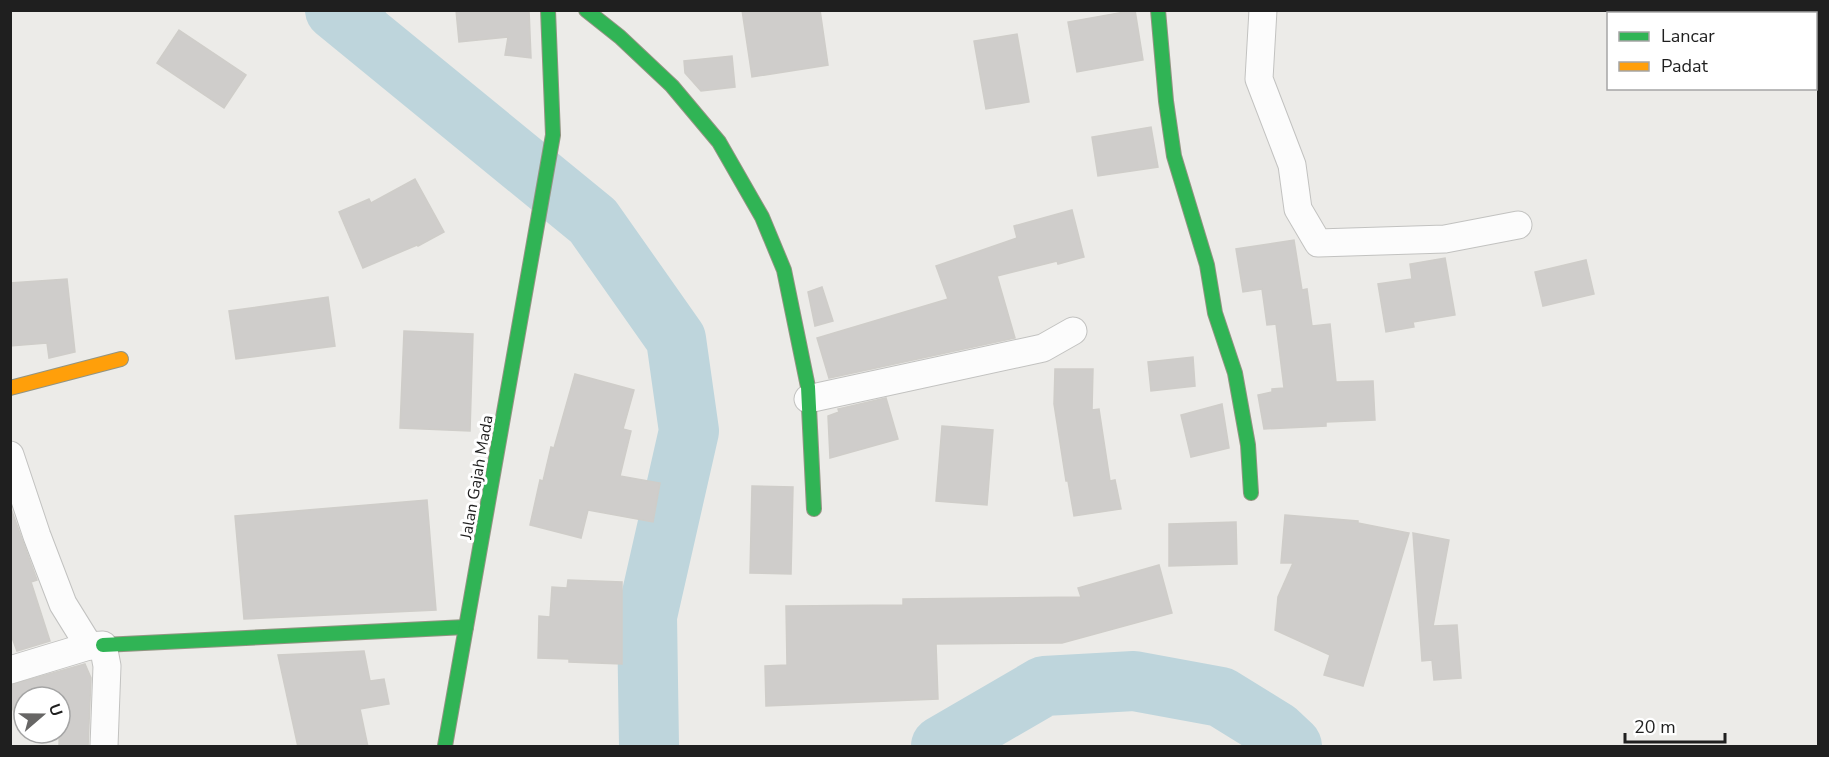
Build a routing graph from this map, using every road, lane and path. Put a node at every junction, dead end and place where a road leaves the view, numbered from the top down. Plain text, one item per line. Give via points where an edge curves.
1 (548, 10) edge
2 (586, 10) edge
3 (1158, 10) edge
4 (1263, 10) edge
5 (1518, 225) dead end
6 (1073, 331) dead end
7 (121, 359) dead end
8 (10, 388) edge
9 (808, 399) junction
10 (10, 455) edge
11 (1251, 493) dead end
12 (814, 509) dead end
13 (466, 627) junction
14 (96, 645) junction
15 (10, 670) edge
16 (105, 747) edge
17 (445, 747) edge

1 - 13 street, Jalan Gajah Mada via 553,135
2 - 9 street via 672,86 719,142 752,198 784,270
3 - 11 street via 1174,156 1207,265 1215,313 1235,373 1248,445
4 - 5 street via 1259,79 1292,165 1298,209 1318,243 1445,239
6 - 9 street via 1043,348
7 - 8 street
9 - 12 street
10 - 14 street via 63,604
13 - 14 street
13 - 17 street, Jalan Gajah Mada
14 - 15 street
14 - 16 street via 107,666

